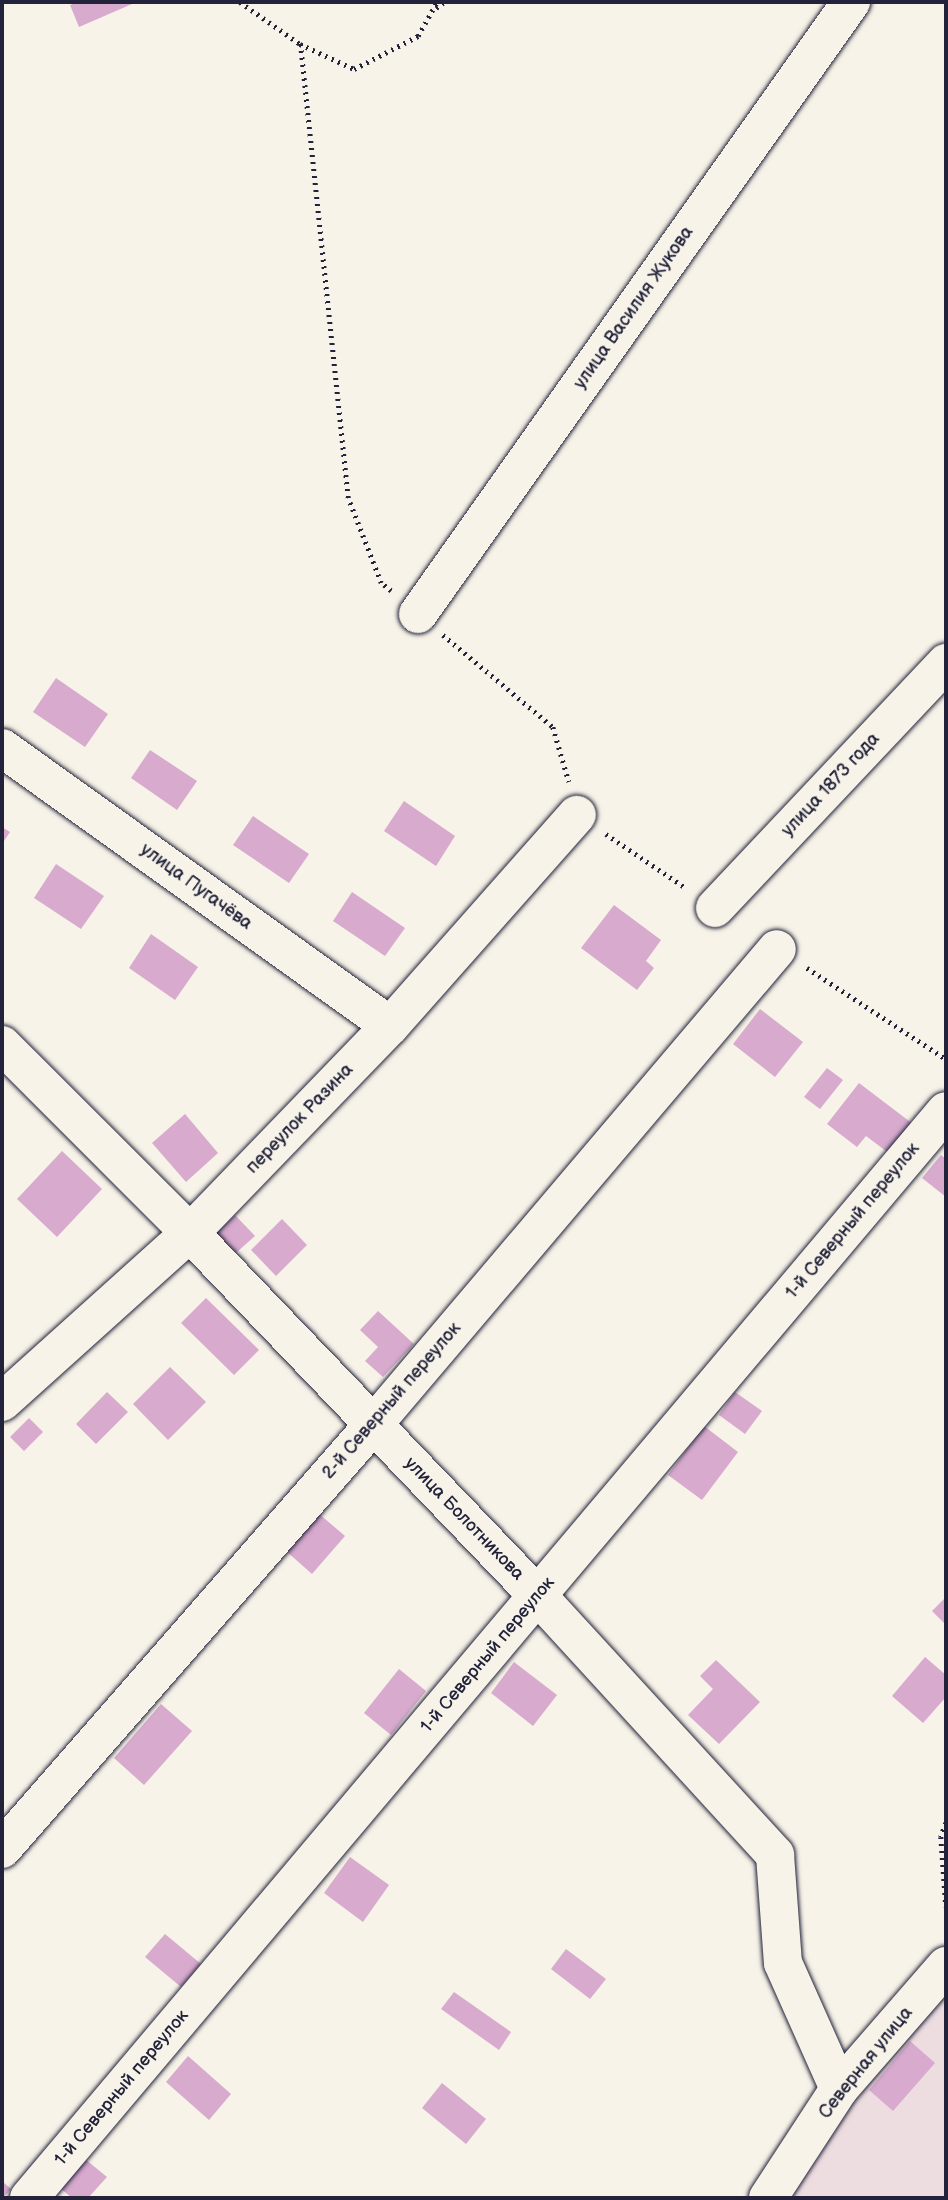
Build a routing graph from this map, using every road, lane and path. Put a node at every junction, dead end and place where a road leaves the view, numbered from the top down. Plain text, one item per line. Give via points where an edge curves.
1 (240, 2) edge
2 (438, 2) edge
3 (444, 2) edge
4 (851, 2) edge
5 (432, 11) junction
6 (300, 44) junction
7 (418, 614) junction
8 (946, 663) edge
9 (2, 748) edge
10 (577, 815) joint
11 (715, 908) dead end
12 (777, 949) dead end
13 (390, 1026) junction
14 (2, 1045) edge
15 (946, 1111) edge
16 (190, 1233) junction
17 (2, 1402) edge
18 (373, 1424) junction
19 (538, 1596) junction
20 (946, 1823) edge
21 (2, 1849) edge
22 (946, 1907) edge
23 (946, 1966) edge
24 (839, 2090) junction
25 (29, 2198) edge
26 (768, 2198) edge

1 - 6 path
2 - 5 path
3 - 5 path
4 - 7 street, улица Василия Жукова
5 - 6 path via 418,36 354,69
6 - 7 path via 348,498 381,583
7 - 10 path via 553,727
8 - 11 street, улица 1873 года
9 - 13 street, улица Пугачёва
10 - 13 street, переулок Разина
12 - 18 street, 2-й Северный переулок
13 - 16 street, переулок Разина
14 - 16 street, улица Болотникова
15 - 19 street, 1-й Северный переулок
16 - 17 street, переулок Разина
16 - 18 street, улица Болотникова
18 - 19 street, улица Болотникова
18 - 21 street, 2-й Северный переулок
19 - 24 street, улица Болотникова via 775,1855 783,1963
19 - 25 street, 1-й Северный переулок
20 - 22 path via 941,1837
23 - 24 street, Северная улица
24 - 26 street, Северная улица

